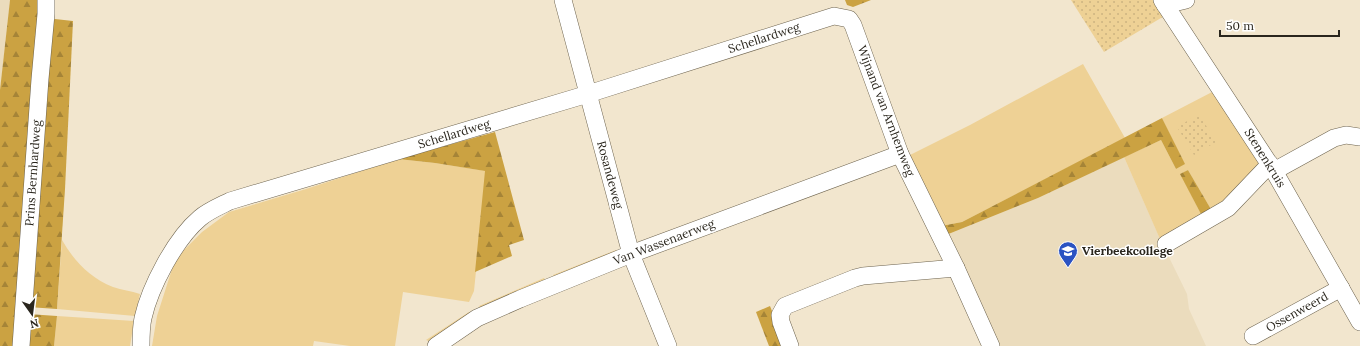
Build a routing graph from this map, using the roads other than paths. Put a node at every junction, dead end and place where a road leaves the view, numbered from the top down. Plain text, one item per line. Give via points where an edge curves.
1 (46, 0) edge
2 (563, 0) edge
3 (1186, 0) edge
4 (1163, 2) edge
5 (849, 19) joint
6 (588, 94) junction
7 (1360, 137) edge
8 (900, 154) junction
9 (1272, 167) junction
10 (1166, 244) dead end
11 (631, 254) junction
12 (956, 268) junction
13 (1341, 288) junction
14 (1360, 322) edge
15 (1253, 336) dead end
16 (21, 346) edge
17 (141, 346) edge
18 (436, 346) edge
19 (668, 346) edge
20 (790, 346) edge
21 (991, 346) edge

1 - 16 street, Prins Bernhardweg
2 - 6 street, Rosandeweg
3 - 4 street
4 - 9 street, Stenenkruis
5 - 6 street, Schellardweg via 834,16
5 - 8 street, Wijnand van Arnhemweg
6 - 11 street, Rosandeweg
6 - 17 street, Schellardweg via 230,201 200,217 175,246 152,292 143,320
7 - 9 street via 1346,135 1334,138
8 - 11 street, Van Wassenaerweg
8 - 12 street, Wijnand van Arnhemweg
9 - 10 street via 1228,208
9 - 13 street, Stenenkruis
11 - 18 street, Van Wassenaerweg via 477,318
11 - 19 street, Rosandeweg
12 - 20 street via 863,276 785,306 780,315
12 - 21 street, Wijnand van Arnhemweg
13 - 14 street, Stenenkruis
13 - 15 street, Ossenweerd

